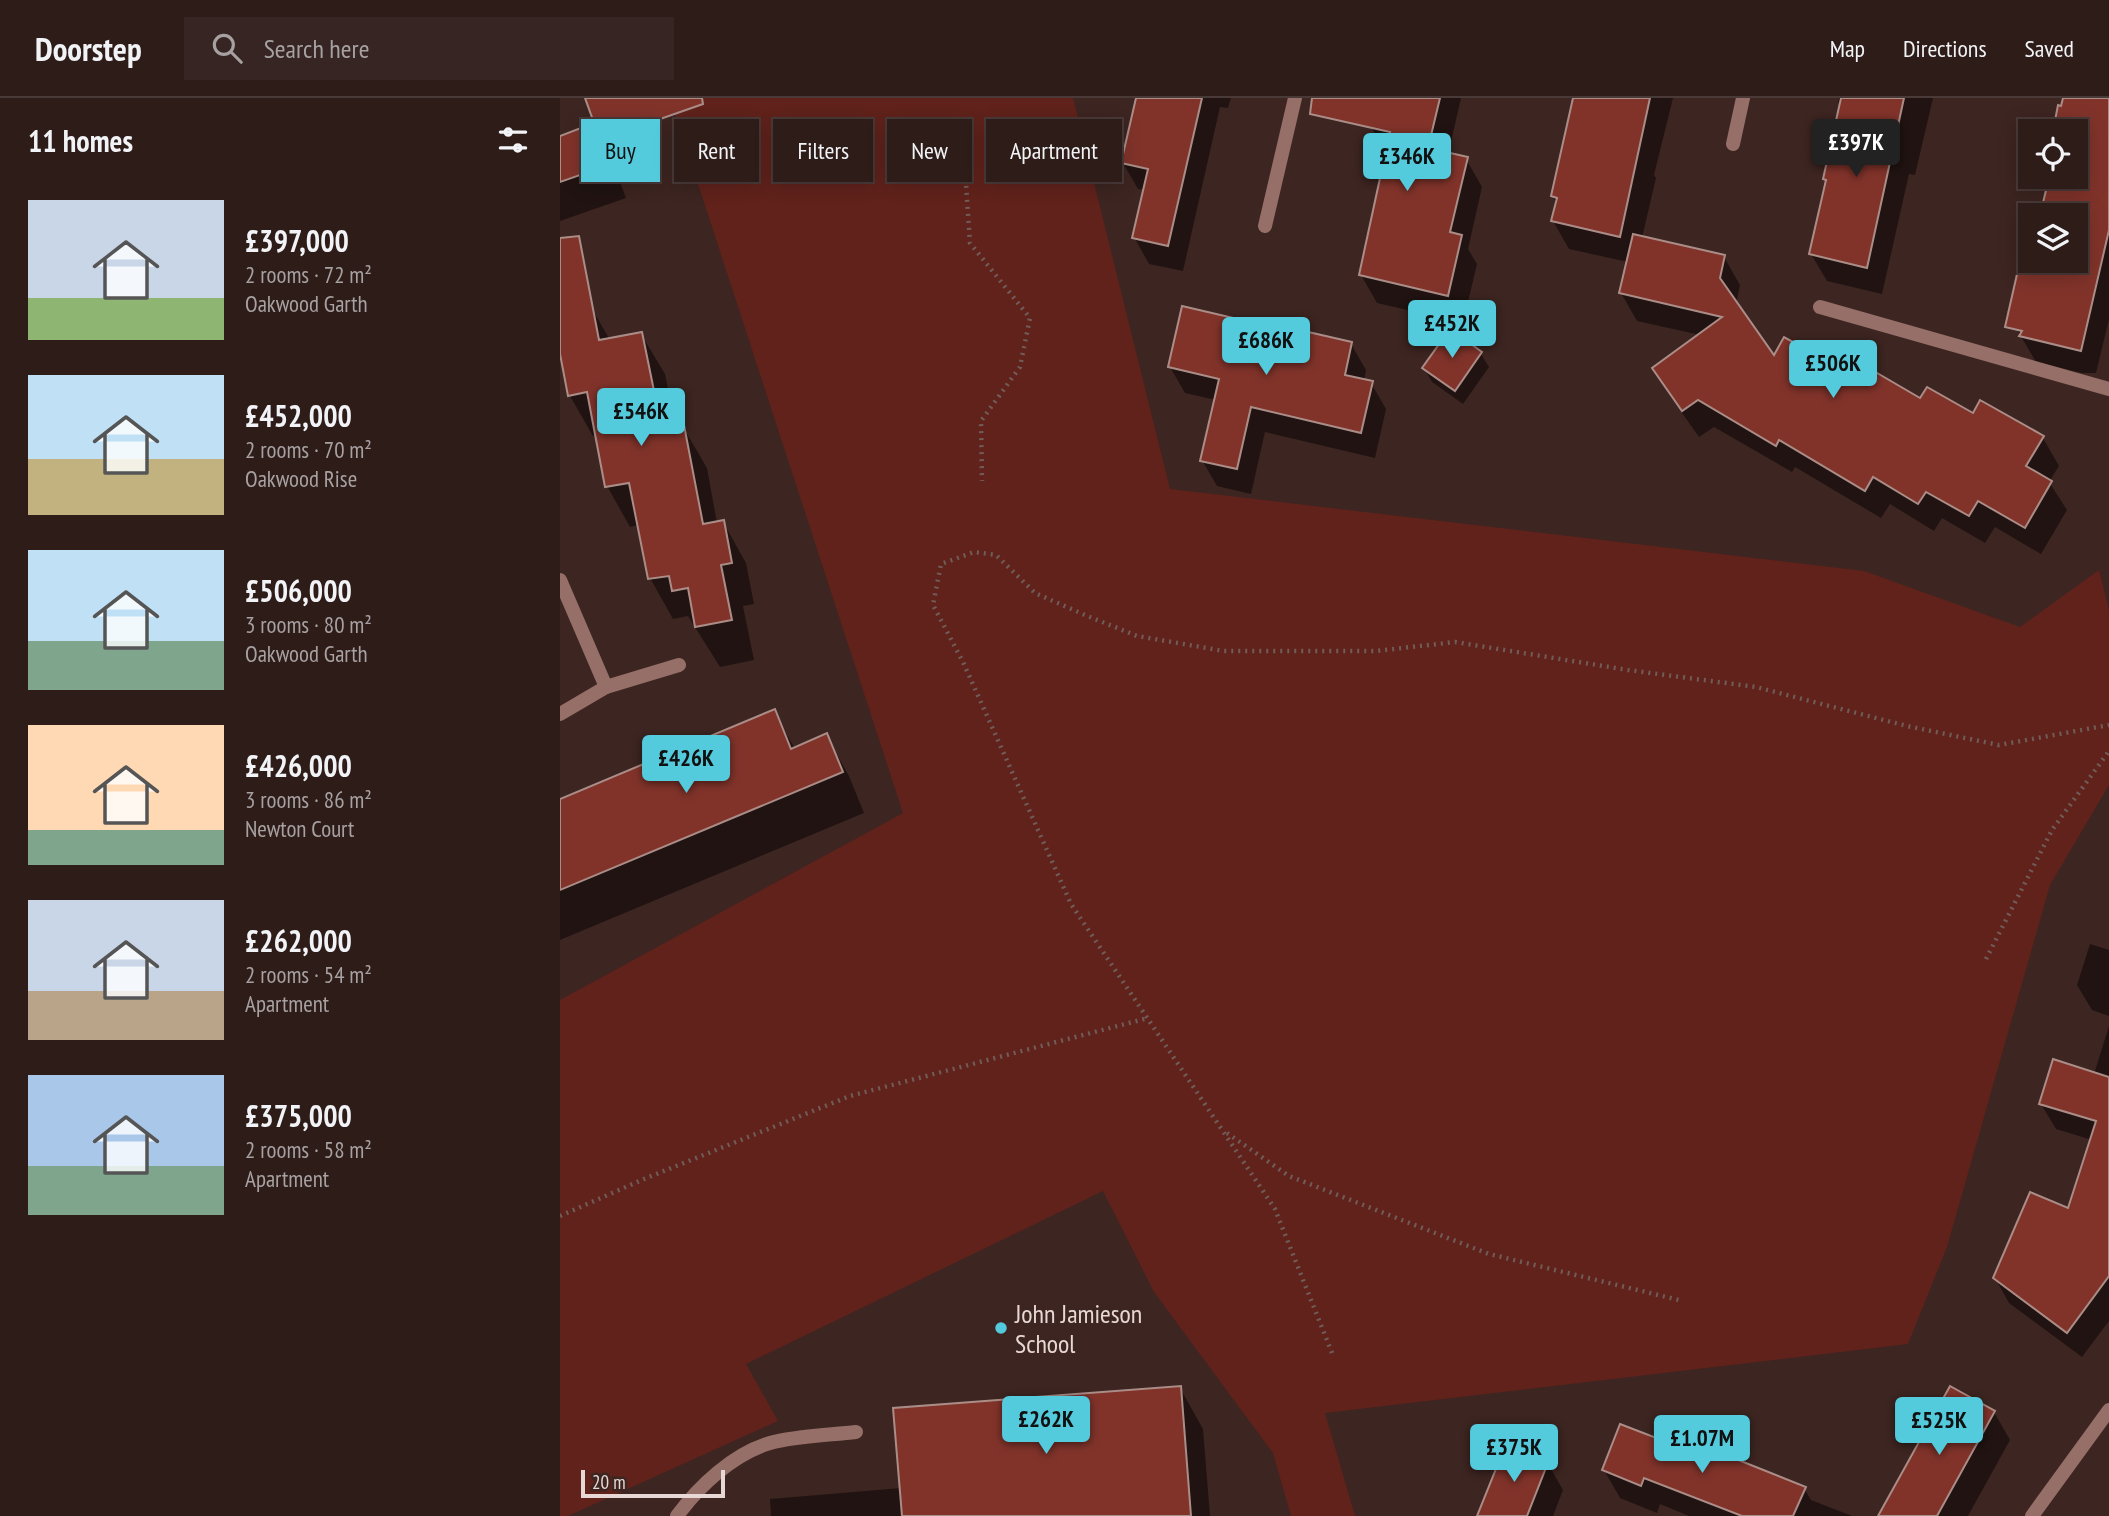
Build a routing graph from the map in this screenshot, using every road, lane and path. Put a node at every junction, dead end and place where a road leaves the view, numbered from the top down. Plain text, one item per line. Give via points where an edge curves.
1 (1294, 98) edge
2 (1743, 98) edge
3 (1733, 144) dead end
4 (964, 182) edge
5 (1265, 226) dead end
6 (1820, 307) dead end
7 (2109, 389) edge
8 (982, 481) dead end
9 (560, 580) edge
10 (680, 665) dead end
11 (606, 687) junction
12 (560, 713) edge
13 (2109, 725) edge
14 (2109, 751) edge
15 (1986, 960) dead end
16 (1148, 1018) junction
17 (1223, 1130) junction
18 (560, 1216) edge
19 (1683, 1301) dead end
20 (1332, 1353) dead end
21 (2109, 1410) edge
22 (856, 1432) dead end
23 (677, 1516) edge
24 (2032, 1516) edge

1 - 5 street
2 - 3 street
4 - 8 path via 970,243 1030,318 1020,367 981,421
6 - 7 street
9 - 11 street
10 - 11 street
11 - 12 street
13 - 16 path via 1999,745 1756,687 1455,642 1376,651 1224,651 1137,636 1085,615 1035,593 996,555 974,552 941,564 933,604 1071,904
14 - 15 path via 2052,830
16 - 17 path
16 - 18 path via 850,1096
17 - 19 path via 1289,1176 1489,1254
17 - 20 path via 1275,1209
21 - 24 street
22 - 23 street via 769,1443 736,1459 691,1497

